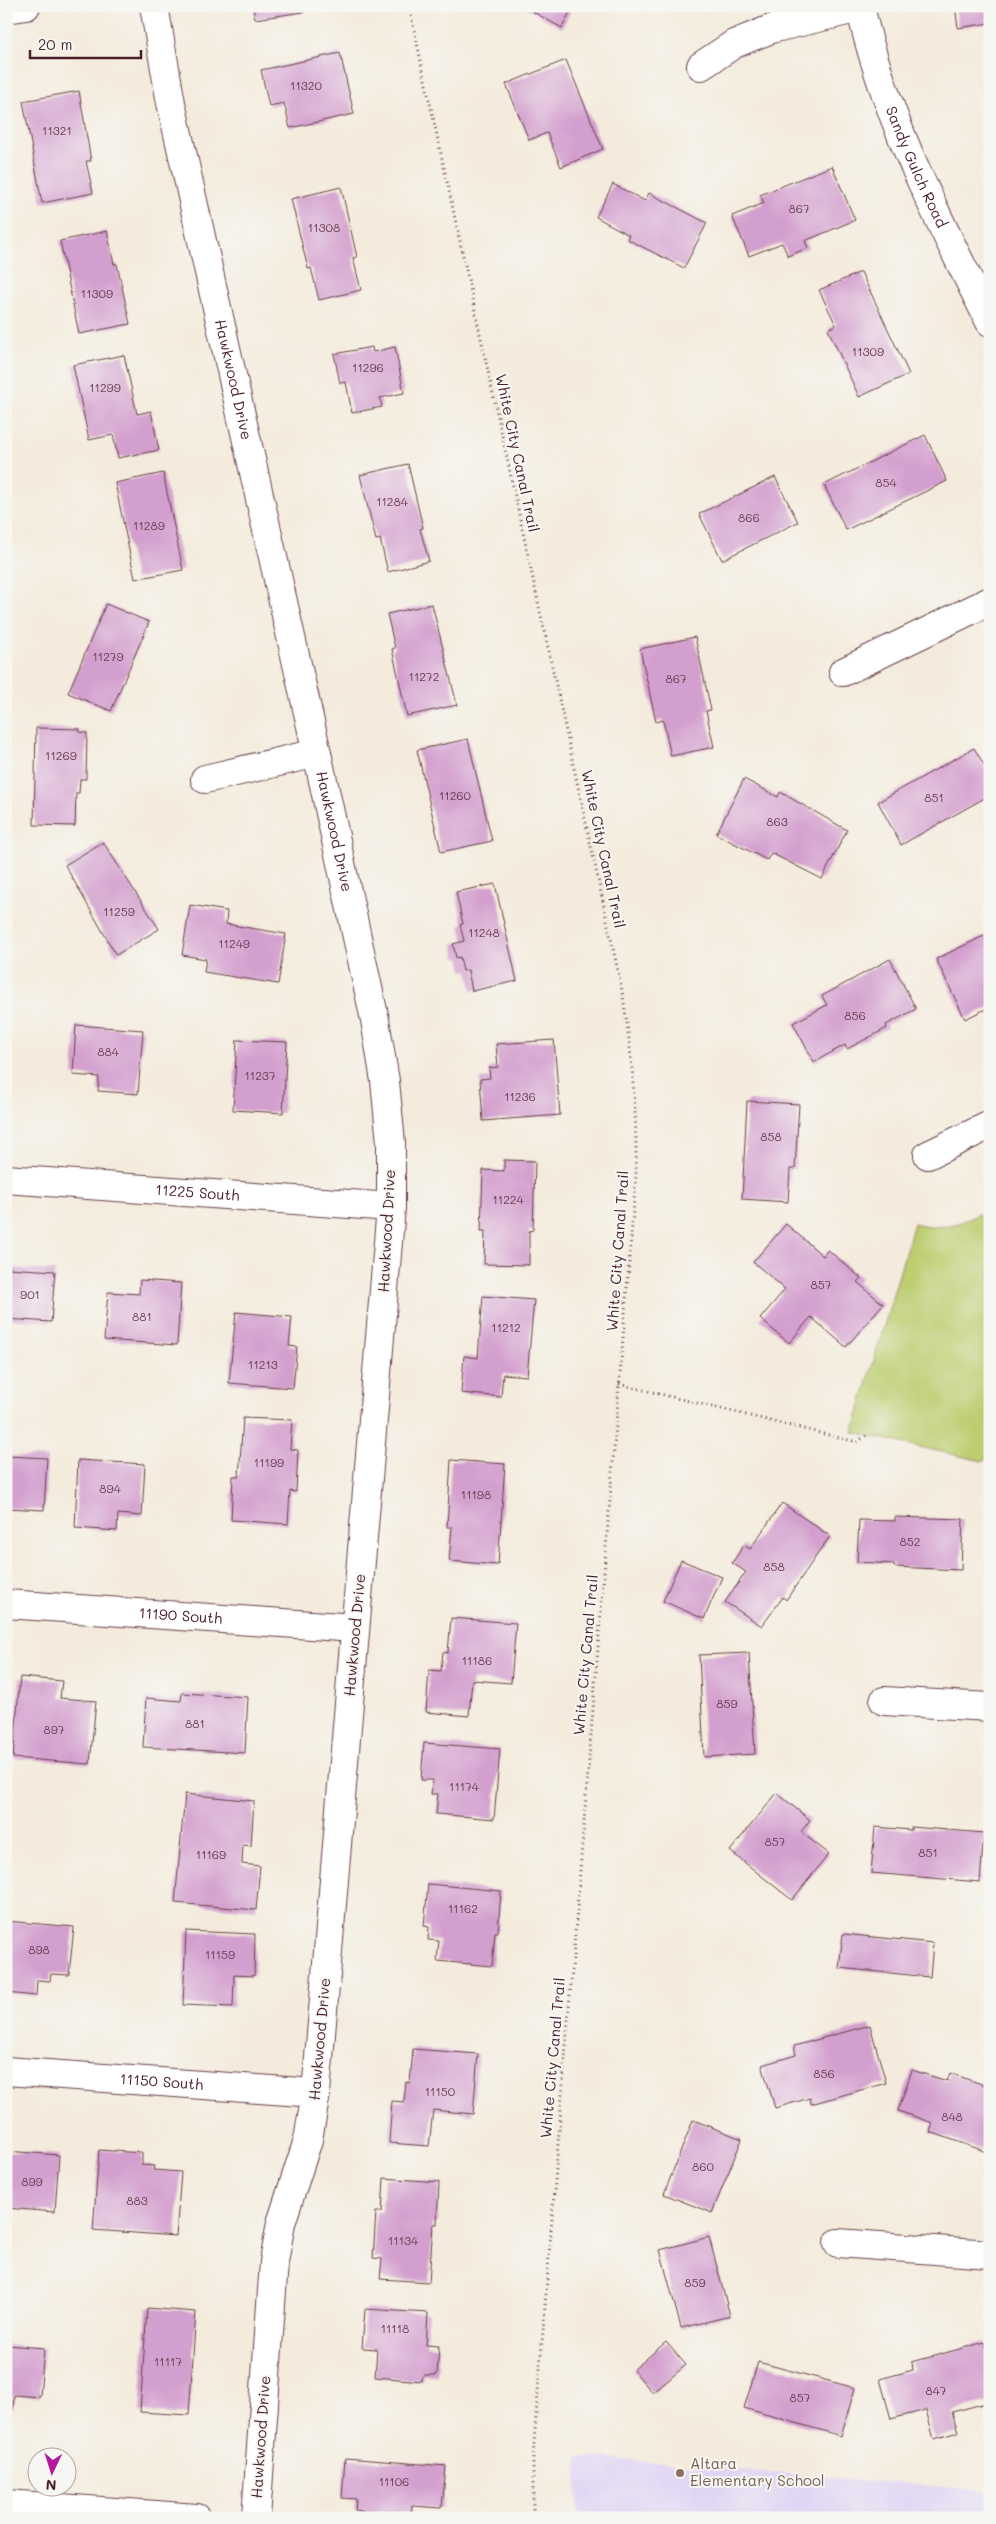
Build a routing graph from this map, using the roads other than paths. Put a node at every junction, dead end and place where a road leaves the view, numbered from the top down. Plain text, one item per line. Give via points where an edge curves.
1 (26, 6) edge
2 (154, 6) edge
3 (860, 7) edge
4 (6, 9) edge
5 (701, 66) dead end
6 (990, 322) edge
7 (990, 601) edge
8 (843, 672) dead end
9 (317, 753) junction
10 (205, 779) dead end
11 (990, 1126) edge
12 (928, 1155) dead end
13 (6, 1179) edge
14 (390, 1207) junction
15 (6, 1604) edge
16 (355, 1628) junction
17 (884, 1701) dead end
18 (990, 1707) edge
19 (6, 2071) edge
20 (316, 2093) junction
21 (838, 2243) dead end
22 (990, 2254) edge
23 (6, 2504) edge
24 (197, 2518) edge
25 (256, 2518) edge

1 - 4 street
2 - 9 street, Hawkwood Drive via 170,103
3 - 5 street via 771,29 734,44
3 - 6 street, Sandy Gulch Road via 882,84 910,160
7 - 8 street
9 - 10 street, Hawkwood Drive
9 - 14 street, Hawkwood Drive via 375,1020 385,1081 391,1143
11 - 12 street
13 - 14 street, 11225 South
14 - 16 street, Hawkwood Drive
15 - 16 street, 11190 South
16 - 20 street, Hawkwood Drive
17 - 18 street
19 - 20 street, 11150 South
20 - 25 street, Hawkwood Drive via 308,2140 281,2224 274,2262
21 - 22 street
23 - 24 street

